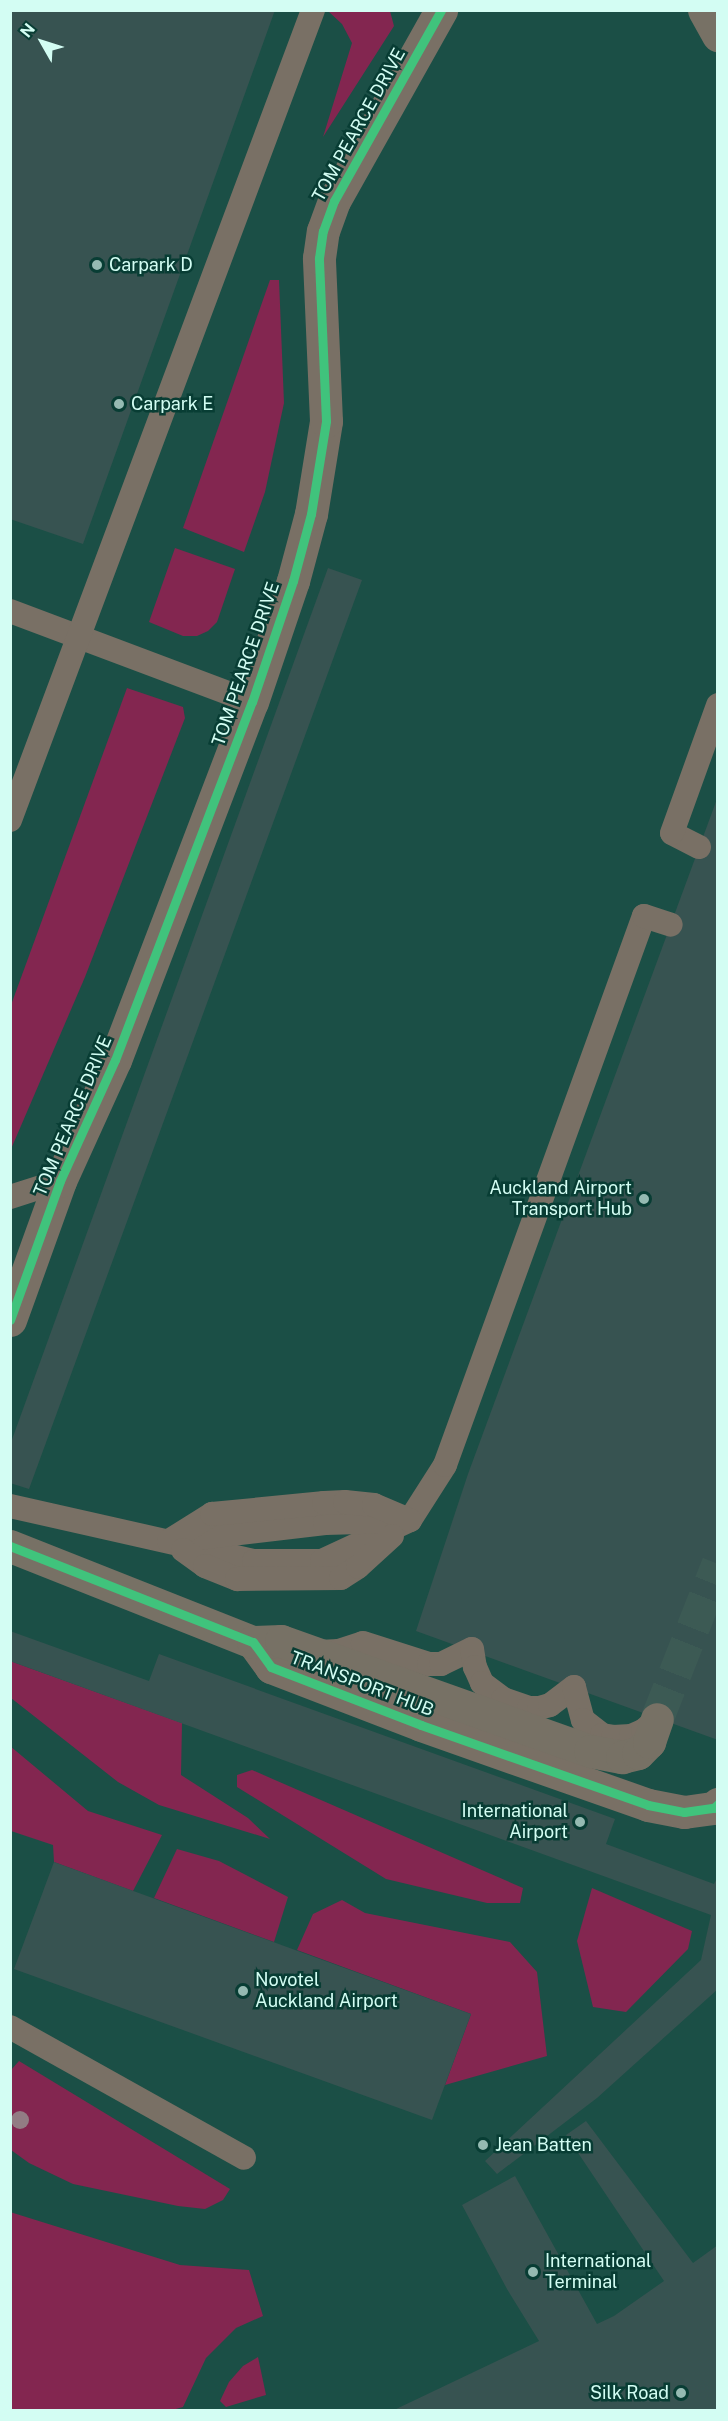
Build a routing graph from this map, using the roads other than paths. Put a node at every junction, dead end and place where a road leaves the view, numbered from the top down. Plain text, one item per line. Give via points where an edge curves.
1 (314, 10) edge
2 (441, 10) edge
3 (10, 611) edge
4 (78, 637) junction
5 (252, 702) junction
6 (717, 705) edge
7 (10, 820) edge
8 (699, 847) dead end
9 (671, 925) dead end
10 (60, 1181) junction
11 (12, 1199) edge
12 (10, 1320) edge
13 (10, 1506) edge
14 (410, 1520) junction
15 (169, 1541) junction
16 (10, 1546) edge
17 (253, 1642) junction
18 (315, 1653) junction
19 (657, 1719) joint
20 (717, 1804) edge
21 (10, 2027) edge
22 (244, 2158) dead end

1 - 4 lane
2 - 5 street, TOM PEARCE DRIVE via 334,201 323,231 319,258 326,421 311,514
3 - 4 lane
4 - 5 lane
4 - 7 lane
5 - 10 street, TOM PEARCE DRIVE via 115,1060
6 - 8 lane via 672,833
9 - 14 lane via 644,916 445,1465
10 - 11 lane
10 - 12 street, TOM PEARCE DRIVE
13 - 15 lane
14 - 15 lane via 326,1523
14 - 15 lane via 322,1561 254,1562
16 - 17 street
17 - 18 street via 281,1641
17 - 20 street, TRANSPORT HUB via 271,1667 420,1725 648,1805 684,1812 714,1808
18 - 19 street via 590,1751 622,1757 638,1753 648,1742
18 - 19 lane via 363,1643 429,1664 441,1664 472,1649 482,1683 504,1699 539,1708 550,1705 574,1687 583,1720 602,1735 631,1736
21 - 22 lane

